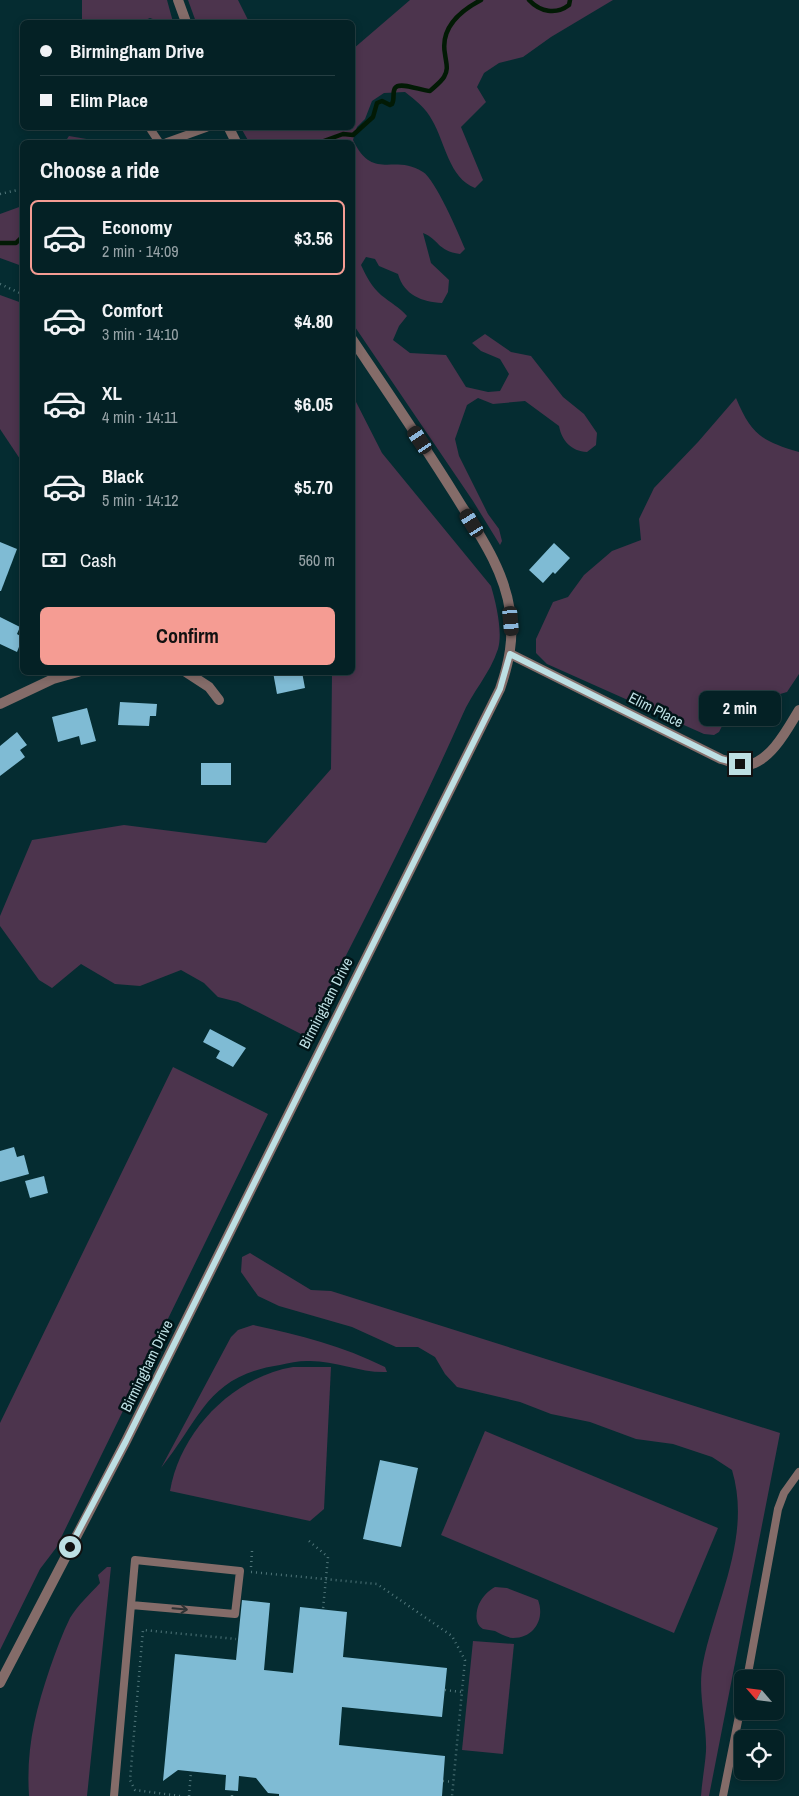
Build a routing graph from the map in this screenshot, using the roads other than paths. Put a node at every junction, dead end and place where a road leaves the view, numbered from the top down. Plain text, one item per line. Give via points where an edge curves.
1 (178, 0) edge
2 (185, 20) edge
3 (152, 130) dead end
4 (200, 130) edge
5 (158, 140) edge
6 (173, 140) edge
7 (355, 343) edge
8 (510, 654) junction
9 (67, 675) edge
10 (191, 675) edge
11 (219, 700) dead end
12 (0, 704) edge
13 (799, 710) edge
14 (799, 1472) edge
15 (131, 1605) junction
16 (749, 1670) edge
17 (0, 1683) edge
18 (738, 1720) edge
19 (114, 1796) edge
20 (723, 1796) edge

1 - 2 street
3 - 5 lane
4 - 6 lane
7 - 8 street, Birmingham Drive via 420,440 490,555 510,610
8 - 13 street, Elim Place via 721,759 740,764 748,765 764,757
8 - 17 street, Birmingham Drive via 500,689 410,872 126,1441
9 - 12 street
10 - 11 street via 209,687
14 - 16 lane via 784,1493 778,1509
15 -> 15 lane via 235,1614 240,1571 136,1560
15 - 19 lane
18 - 20 lane

